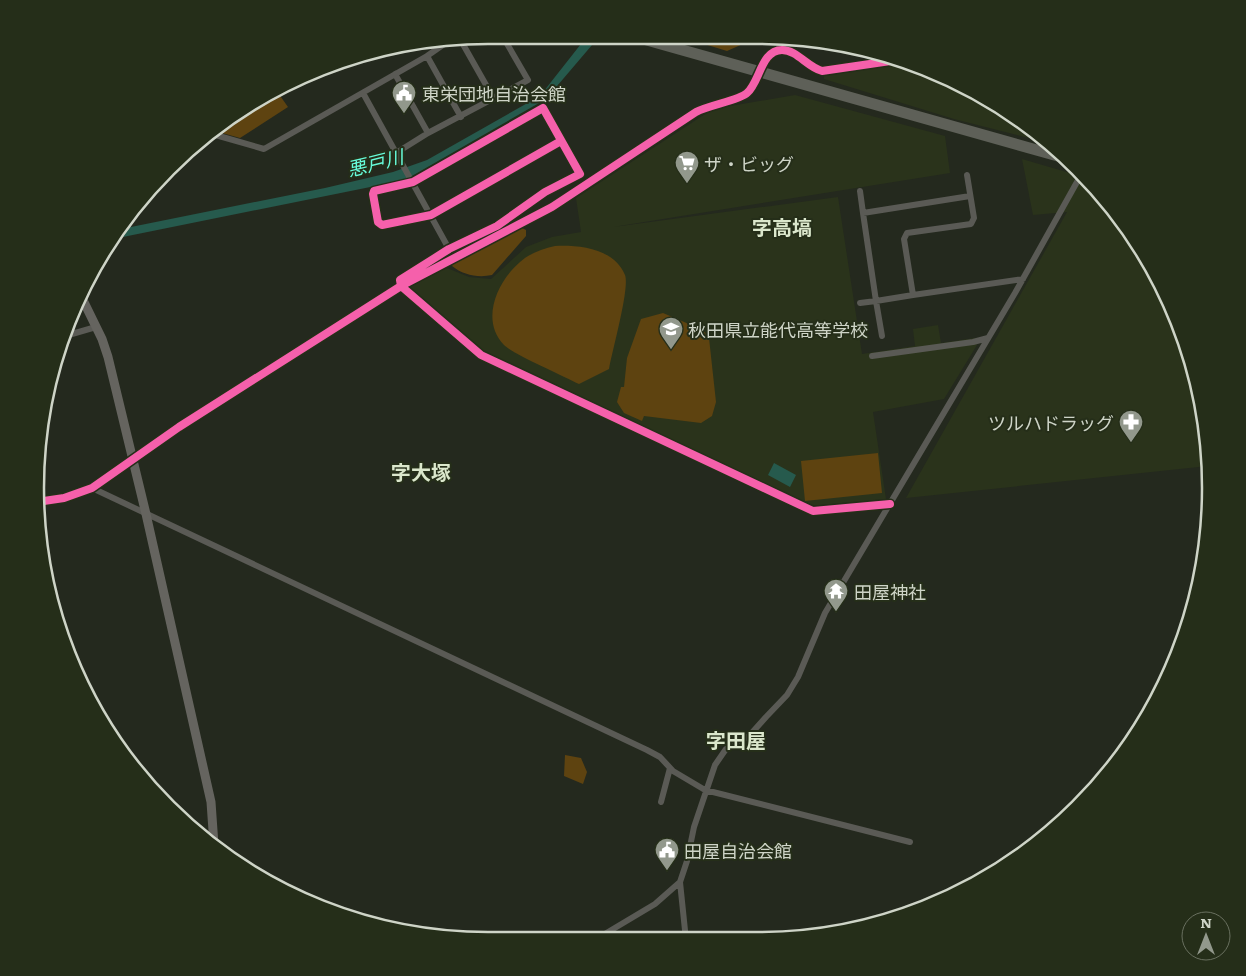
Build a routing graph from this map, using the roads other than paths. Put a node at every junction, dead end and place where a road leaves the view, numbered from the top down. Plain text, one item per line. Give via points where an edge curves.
1 (507, 44) edge
2 (658, 44) edge
3 (463, 45) edge
4 (440, 47) edge
5 (427, 56) junction
6 (885, 63) edge
7 (760, 73) junction
8 (395, 74) junction
9 (363, 93) junction
10 (494, 99) junction
11 (461, 117) junction
12 (428, 133) junction
13 (218, 136) edge
14 (561, 141) junction
15 (396, 153) junction
16 (1051, 154) edge
17 (967, 175) dead end
18 (412, 180) junction
19 (1078, 180) edge
20 (860, 191) dead end
21 (970, 196) junction
22 (863, 213) junction
23 (431, 214) junction
24 (449, 249) junction
25 (1023, 279) junction
26 (401, 286) junction
27 (913, 295) junction
28 (876, 301) junction
29 (860, 303) dead end
30 (85, 304) edge
31 (96, 327) junction
32 (71, 334) edge
33 (882, 336) dead end
34 (988, 338) junction
35 (872, 356) dead end
36 (133, 459) junction
37 (92, 488) junction
38 (44, 501) edge
39 (890, 504) junction
40 (146, 514) junction
41 (670, 768) junction
42 (705, 790) junction
43 (661, 802) dead end
44 (213, 836) edge
45 (910, 842) dead end
46 (680, 882) junction
47 (608, 932) edge
48 (685, 932) edge

1 - 10 street via 528,80
2 - 7 highway
3 - 10 street
4 - 5 street
5 - 8 street
5 - 11 street
6 - 7 street via 822,71 812,68 792,52 779,50 769,55
7 - 16 highway
7 - 26 street via 743,96 696,112 552,207
8 - 9 street
8 - 12 street
9 - 13 street via 264,149
9 - 15 street
10 - 11 street
11 - 12 street
12 - 15 street
14 - 18 street via 543,108
14 - 23 street
14 - 24 street via 580,174 545,192 497,226
15 - 18 street
17 - 21 street
18 - 23 street
18 - 23 street via 374,191 378,222 382,225
19 - 25 street
20 - 22 street
21 - 22 street
21 - 27 street via 974,218 971,224 907,233 904,239
22 - 28 street
23 - 24 street
24 - 26 street via 400,280
25 - 27 street
25 - 34 street
26 - 36 street
26 - 39 street via 481,355 813,511
27 - 28 street
28 - 29 street
28 - 33 street
30 - 31 street
31 - 32 street
31 - 36 street via 108,357
34 - 35 street
34 - 39 street
36 - 37 street
36 - 40 street
37 - 38 street
37 - 40 street
39 - 42 street via 825,613 804,665 786,695 749,736 726,749
40 - 41 street via 640,746 660,757
40 - 44 street via 211,802
41 - 42 street
41 - 43 street
42 - 45 street
42 - 46 street
46 - 47 street via 655,904
46 - 48 street

